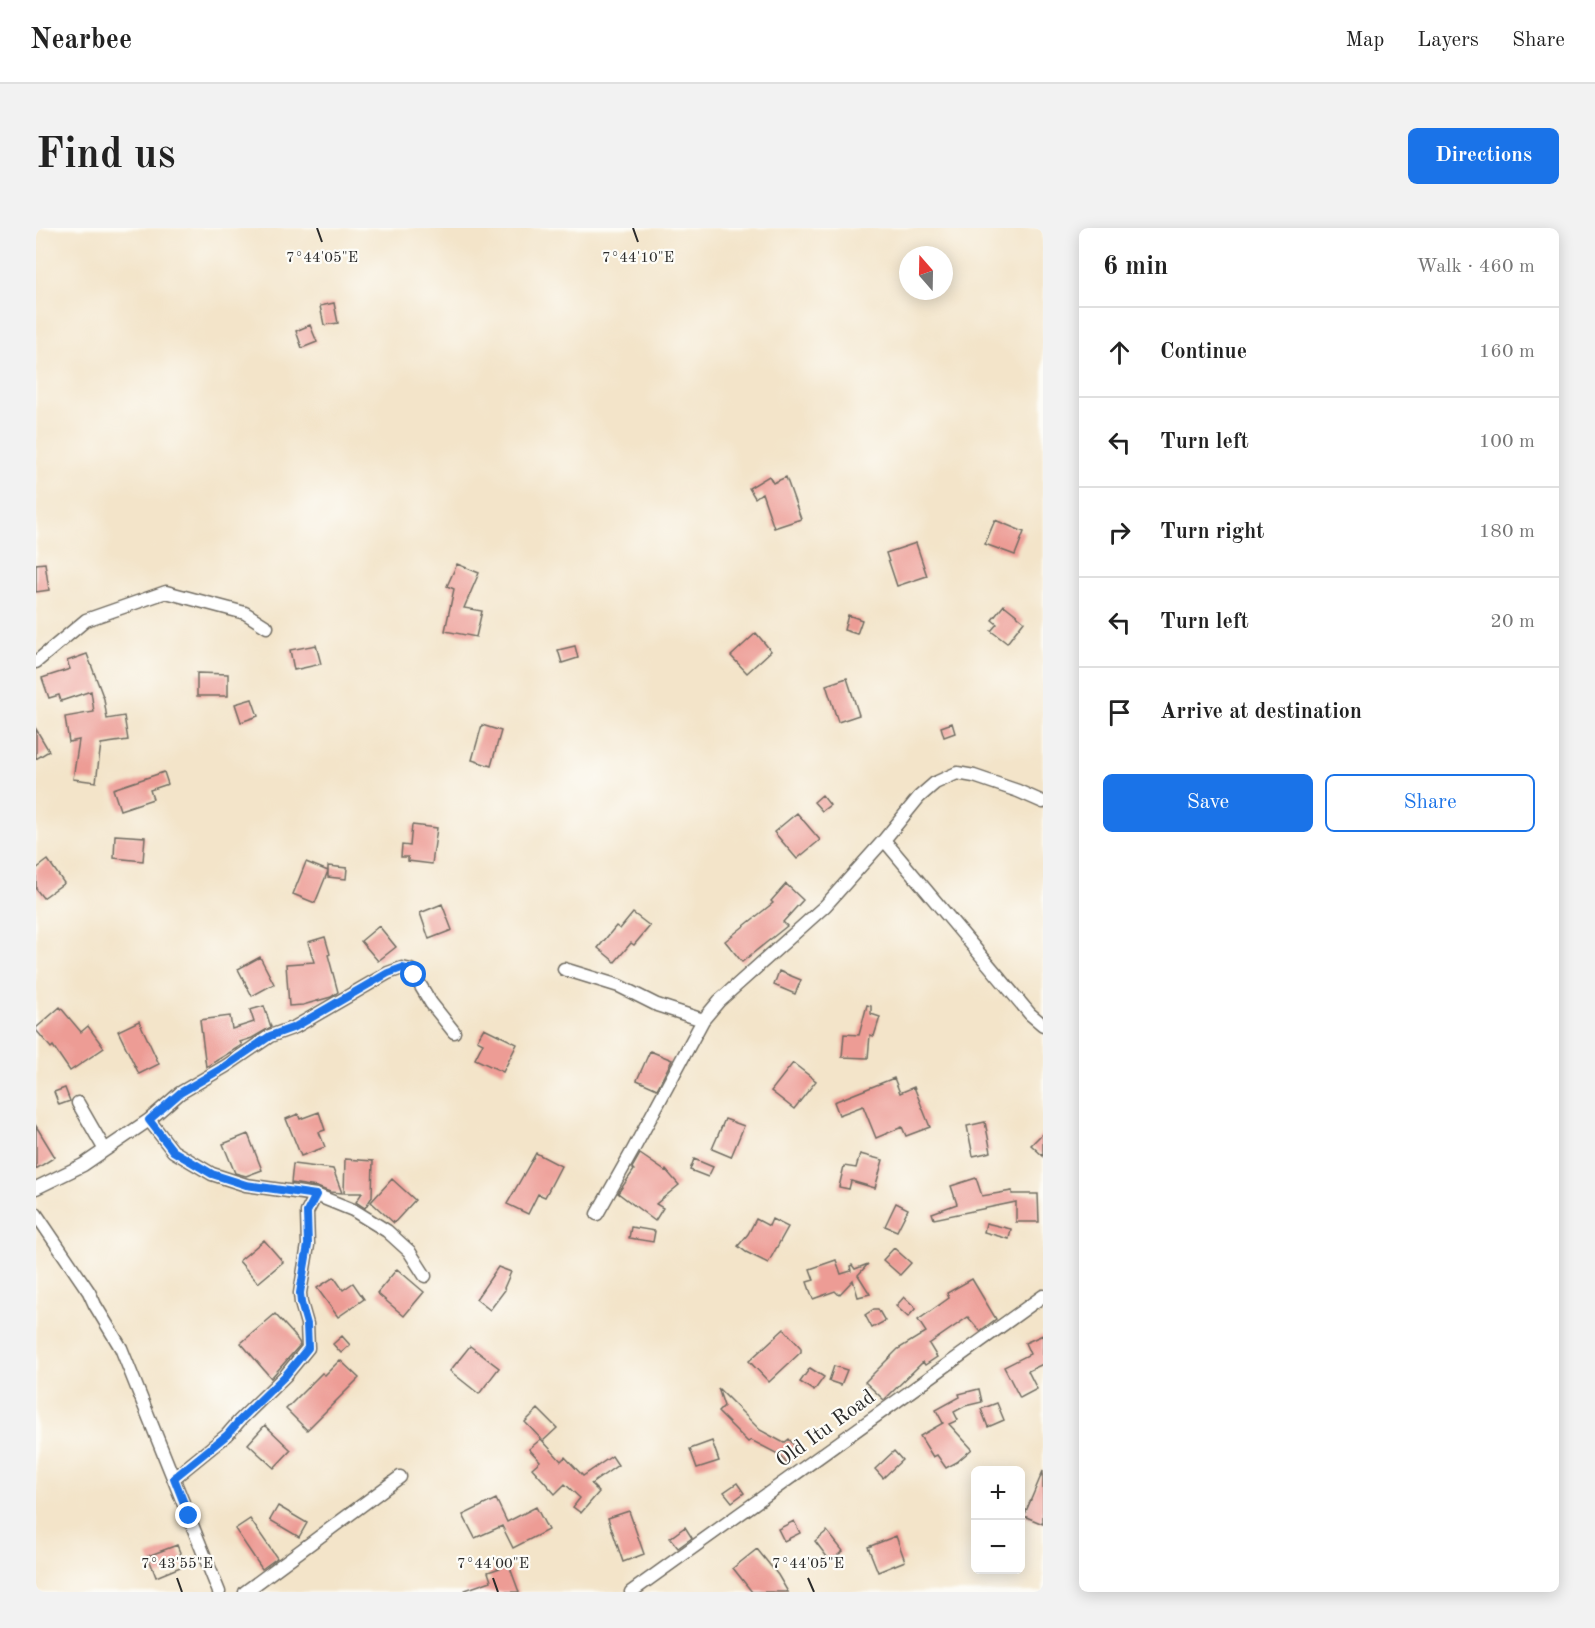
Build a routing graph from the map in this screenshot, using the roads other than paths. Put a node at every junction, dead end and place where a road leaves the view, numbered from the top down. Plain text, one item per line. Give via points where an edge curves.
1 (267, 627) dead end
2 (36, 662) edge
3 (1043, 802) edge
4 (884, 840) junction
5 (564, 969) dead end
6 (703, 1020) junction
7 (1043, 1025) edge
8 (454, 1032) dead end
9 (78, 1102) dead end
10 (149, 1120) junction
11 (105, 1150) junction
12 (36, 1188) edge
13 (316, 1195) junction
14 (36, 1214) edge
15 (597, 1214) dead end
16 (425, 1276) dead end
17 (1043, 1296) edge
18 (400, 1477) dead end
19 (174, 1478) junction
20 (219, 1592) edge
21 (245, 1592) edge
22 (631, 1592) edge

1 - 2 street via 245,613 166,592 86,620
3 - 4 street via 957,773 919,796
4 - 6 street via 825,906 718,1001
4 - 7 street
5 - 6 street
6 - 15 street
8 - 10 street via 411,970 402,968 295,1027 270,1036 180,1093
9 - 11 street
10 - 11 street
10 - 13 street via 173,1151 212,1174 246,1185
11 - 12 street
13 - 16 street via 387,1231 410,1251
13 - 19 street via 307,1212 308,1245 300,1293 308,1348 227,1435
14 - 19 street via 121,1348
17 - 22 street, Old Itu Road
18 - 21 street
19 - 20 street

